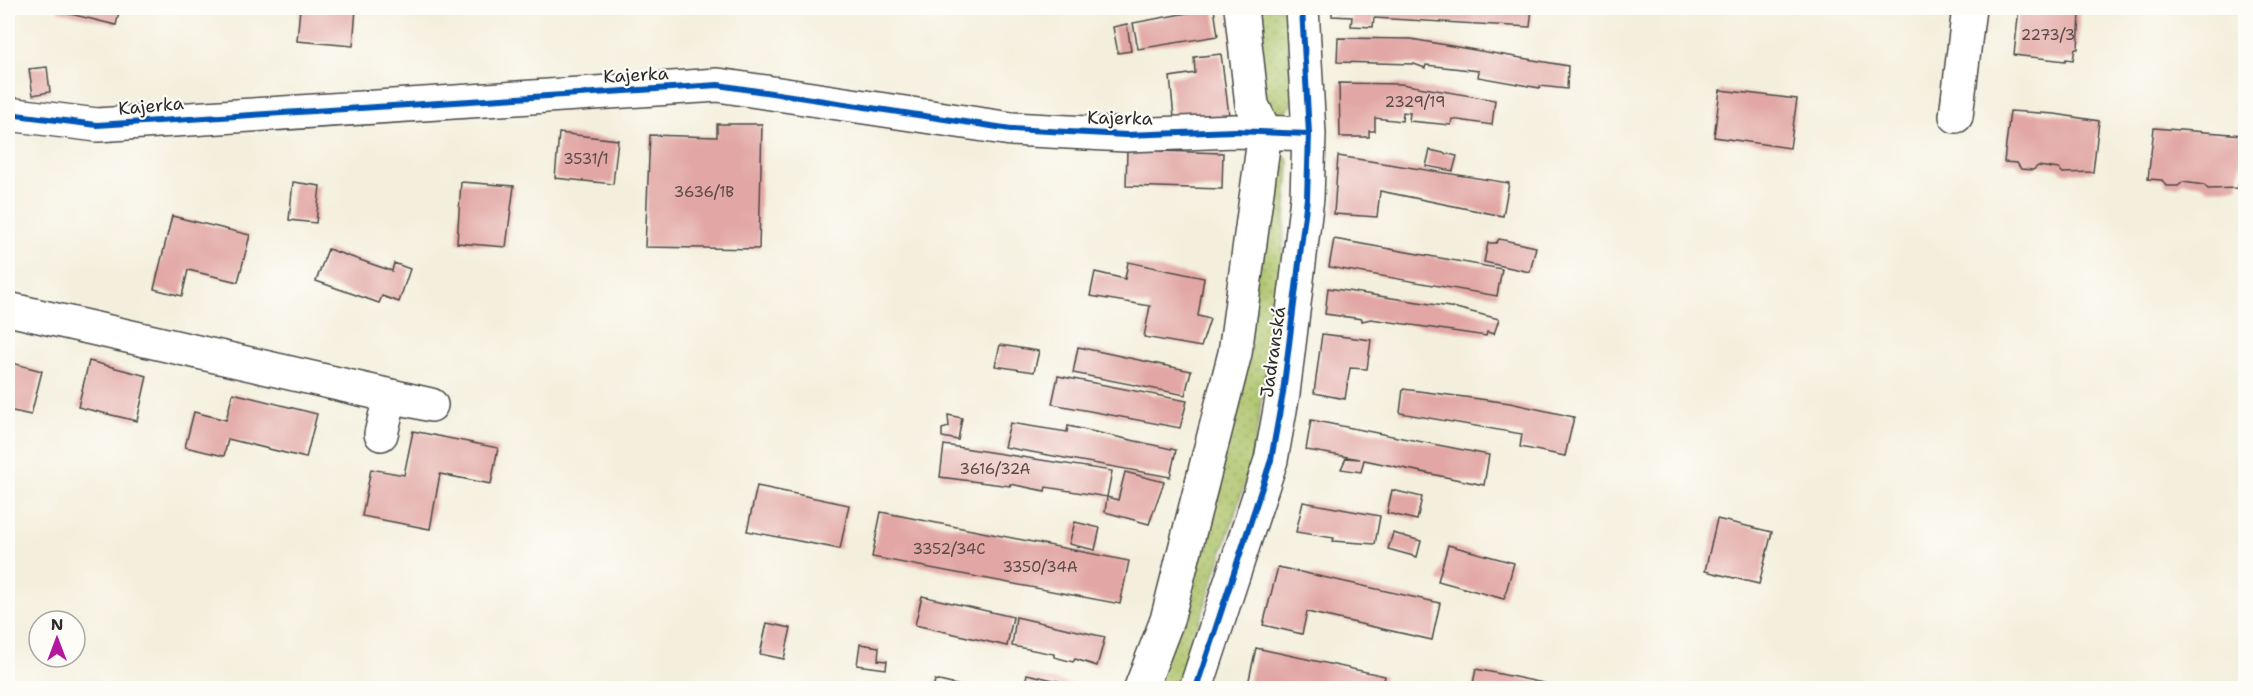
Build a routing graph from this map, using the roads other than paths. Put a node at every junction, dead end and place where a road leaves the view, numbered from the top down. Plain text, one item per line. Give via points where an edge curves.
1 (1241, 8) edge
2 (1302, 8) edge
3 (1969, 8) edge
4 (8, 114) edge
5 (1956, 116) dead end
6 (1265, 132) junction
7 (1310, 134) junction
8 (8, 309) edge
9 (390, 397) junction
10 (431, 405) dead end
11 (381, 434) dead end
12 (1142, 688) edge
13 (1196, 688) edge

1 - 6 street via 1252,105
2 - 7 street, Jadranská
3 - 5 street
4 - 6 street, Kajerka via 97,125 718,85 1011,129 1126,135
6 - 7 street, Kajerka
6 - 12 street via 1234,352 1167,620
7 - 13 street, Jadranská via 1301,264 1271,460
8 - 9 street
9 - 10 street
9 - 11 street

